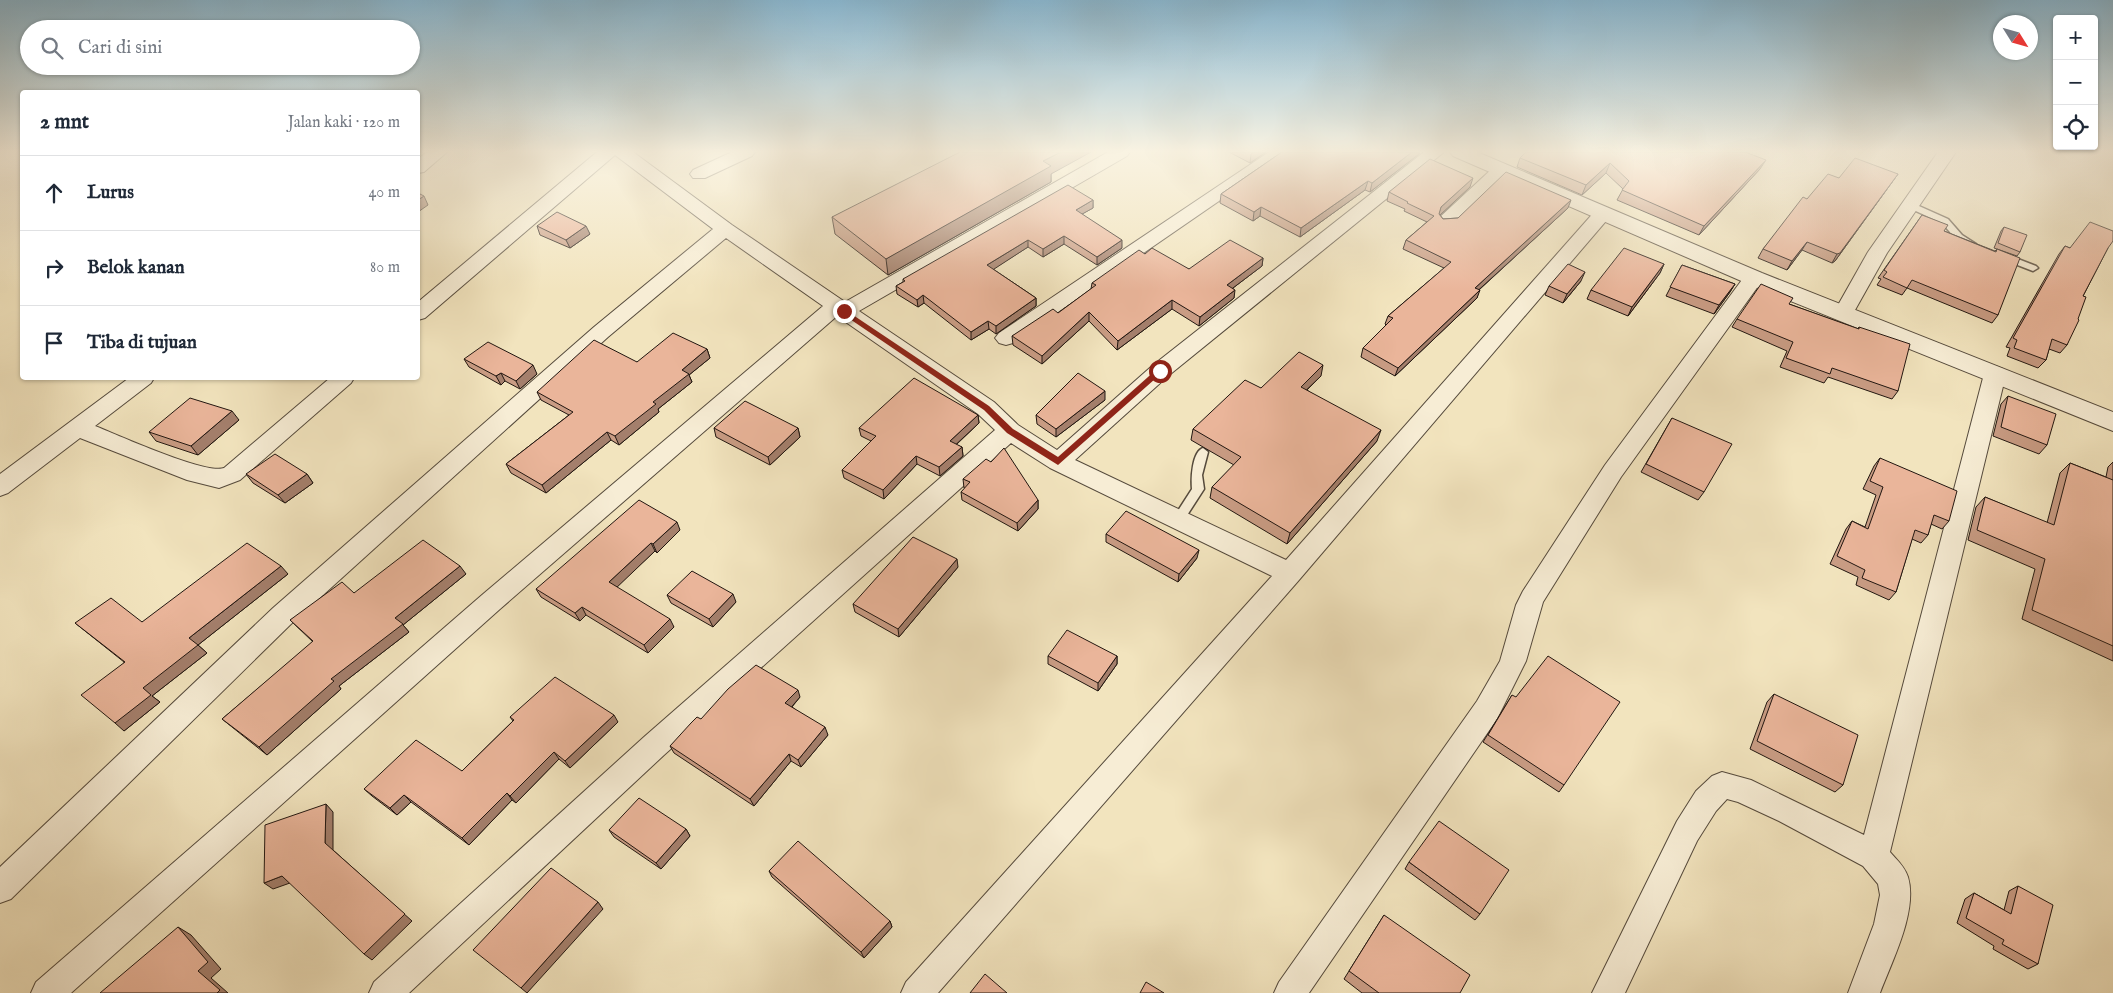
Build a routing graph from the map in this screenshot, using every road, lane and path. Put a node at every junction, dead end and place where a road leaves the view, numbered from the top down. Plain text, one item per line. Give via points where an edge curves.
1 (553, 198) edge
2 (684, 198) edge
3 (1038, 198) edge
4 (1212, 198) edge
5 (1377, 198) edge
6 (1470, 198) edge
7 (1566, 198) edge
8 (1915, 198) edge
9 (1910, 205) junction
10 (1603, 214) junction
11 (1447, 220) edge
12 (725, 229) junction
13 (2033, 268) dead end
14 (1754, 278) junction
15 (839, 309) junction
16 (420, 311) edge
17 (1843, 314) junction
18 (1006, 338) dead end
19 (1995, 374) junction
20 (140, 380) edge
21 (341, 380) edge
22 (2113, 422) edge
23 (77, 428) junction
24 (1010, 431) junction
25 (1203, 452) edge
26 (1058, 462) junction
27 (0, 488) edge
28 (1178, 520) junction
29 (1290, 574) junction
30 (1874, 856) junction
31 (0, 888) edge
32 (48, 993) edge
33 (385, 993) edge
34 (917, 993) edge
35 (1290, 993) edge
36 (1608, 993) edge
37 (1864, 993) edge

1 - 16 street
2 - 12 street
3 - 15 street
4 - 18 street
5 - 26 street via 1160,371
6 - 11 street
7 - 10 street
8 - 9 street
9 - 13 lane via 1938,217 1958,237
9 - 17 street via 1878,252
10 - 14 street
10 - 29 street
12 - 15 street
12 - 31 street via 601,332 289,609
14 - 17 street
14 - 35 street via 1608,478 1532,598 1517,652 1487,710
15 - 24 street via 986,408
15 - 32 street via 491,602
17 - 19 street
19 - 22 street
19 - 30 street
20 - 23 street
21 - 23 street via 232,474 219,479 188,471
23 - 27 street
24 - 26 street
24 - 33 street via 938,491 654,746
25 - 28 lane via 1196,475 1198,490
26 - 28 street
28 - 29 street
29 - 34 street
30 - 36 street via 1781,807 1741,789 1722,786 1706,802 1687,831
30 - 37 street via 1893,878 1895,895 1890,924

